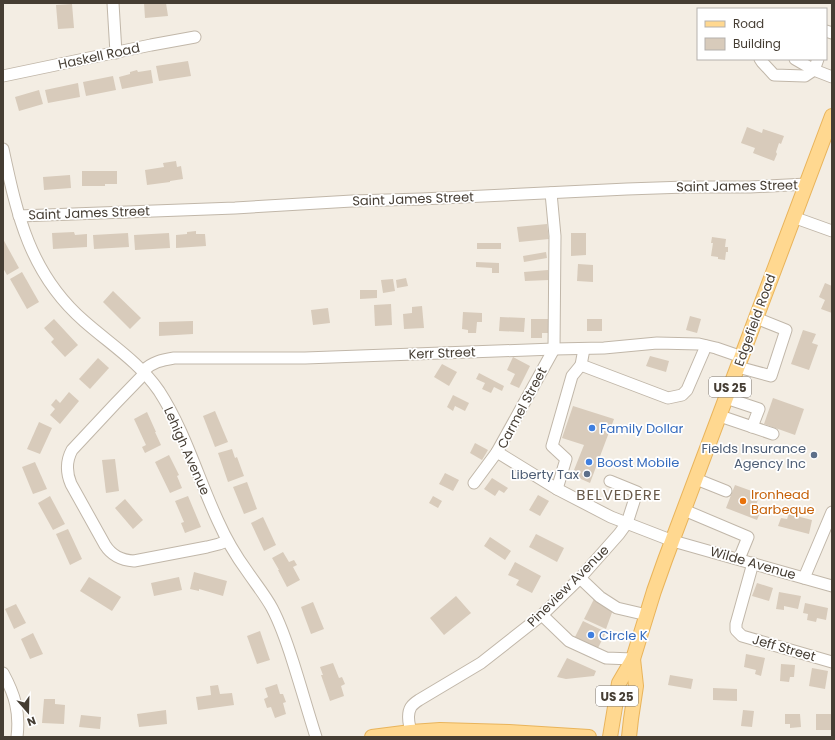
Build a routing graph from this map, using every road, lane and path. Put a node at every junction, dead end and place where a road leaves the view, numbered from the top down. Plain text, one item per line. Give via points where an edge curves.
1 (113, 3) edge
2 (195, 37) dead end
3 (116, 53) junction
4 (761, 60) edge
5 (797, 60) edge
6 (818, 60) edge
7 (814, 70) junction
8 (3, 76) edge
9 (832, 77) edge
10 (832, 116) edge
11 (3, 149) edge
12 (806, 184) junction
13 (551, 193) junction
14 (19, 216) junction
15 (794, 217) junction
16 (832, 231) edge
17 (756, 318) junction
18 (706, 346) junction
19 (554, 349) junction
20 (584, 349) junction
21 (740, 362) junction
22 (581, 365) junction
23 (144, 372) junction
24 (726, 398) junction
25 (720, 416) junction
26 (752, 427) junction
27 (774, 434) dead end
28 (497, 452) junction
29 (696, 479) junction
30 (610, 481) dead end
31 (474, 483) dead end
32 (557, 488) junction
33 (726, 491) dead end
34 (684, 510) junction
35 (832, 512) edge
36 (627, 523) junction
37 (228, 541) junction
38 (673, 541) junction
39 (739, 559) junction
40 (753, 563) junction
41 (580, 578) junction
42 (804, 578) junction
43 (832, 586) edge
44 (647, 615) junction
45 (542, 616) junction
46 (633, 660) junction
47 (832, 662) edge
48 (3, 673) edge
49 (412, 735) edge
50 (17, 737) edge
51 (316, 737) edge
52 (372, 737) edge
53 (589, 737) edge
54 (610, 737) edge
55 (629, 737) edge

1 - 3 street
2 - 3 street, Haskell Road
3 - 8 street, Haskell Road
4 - 7 street via 774,75 805,76
5 - 7 street
6 - 7 street
7 - 9 street
10 - 12 main road, Edgefield Road / US 25
11 - 14 street, Lehigh Avenue
12 - 13 street, Saint James Street via 635,188
12 - 15 main road, Edgefield Road / US 25
13 - 14 street, Saint James Street
13 - 19 street, Carmel Street via 554,236
14 - 23 street, Lehigh Avenue via 32,252 60,296 83,321
15 - 16 street
15 - 17 main road, Edgefield Road / US 25
17 - 21 main road, Edgefield Road / US 25
17 - 21 street, Kerr Street via 786,330 771,376
18 - 20 street, Kerr Street via 658,342
18 - 21 street, Kerr Street
18 - 22 street via 687,390 675,397 668,398
19 - 20 street, Kerr Street
19 - 23 street, Kerr Street via 304,358 174,358 157,361
19 - 28 street, Carmel Street
20 - 22 street
21 - 24 main road, Edgefield Road / US 25
22 - 32 street via 572,376 552,446 566,459
23 - 37 street, Lehigh Avenue via 158,389 184,438
23 - 37 street, Kerr Street via 72,450 67,463 71,484 105,545 120,559 134,561
24 - 25 main road, Edgefield Road / US 25
24 - 26 street via 759,409
25 - 26 street
25 - 29 main road, Edgefield Road / US 25
26 - 27 street
28 - 31 street
28 - 32 street, Carmel Street
29 - 33 street
29 - 34 main road, Edgefield Road / US 25
30 - 36 street, Pineview Avenue via 637,492
32 - 36 street, Carmel Street
34 - 38 main road, Edgefield Road / US 25
34 - 39 street via 748,537
35 - 42 street
36 - 38 street, Carmel Street
36 - 41 street, Pineview Avenue
37 - 51 street, Lehigh Avenue via 263,593 278,621
38 - 39 street, Wilde Avenue
38 - 44 main road, Edgefield Road / US 25
39 - 40 street, Wilde Avenue
40 - 42 street, Wilde Avenue
40 - 47 street, Jeff Street via 736,630 742,636
41 - 44 street via 600,597 617,608
41 - 45 street, Pineview Avenue
42 - 43 street, Wilde Avenue
44 - 46 main road, Edgefield Road / US 25
45 - 46 street via 569,641 606,658
45 - 49 street, Pineview Avenue via 481,663 412,706 409,711
46 - 54 main road, Edgefield Road / US 25 via 619,683
46 - 55 main road, Edgefield Road / US 25 via 636,686
48 - 50 street via 14,695
49 - 52 main road
49 - 53 main road via 440,730

